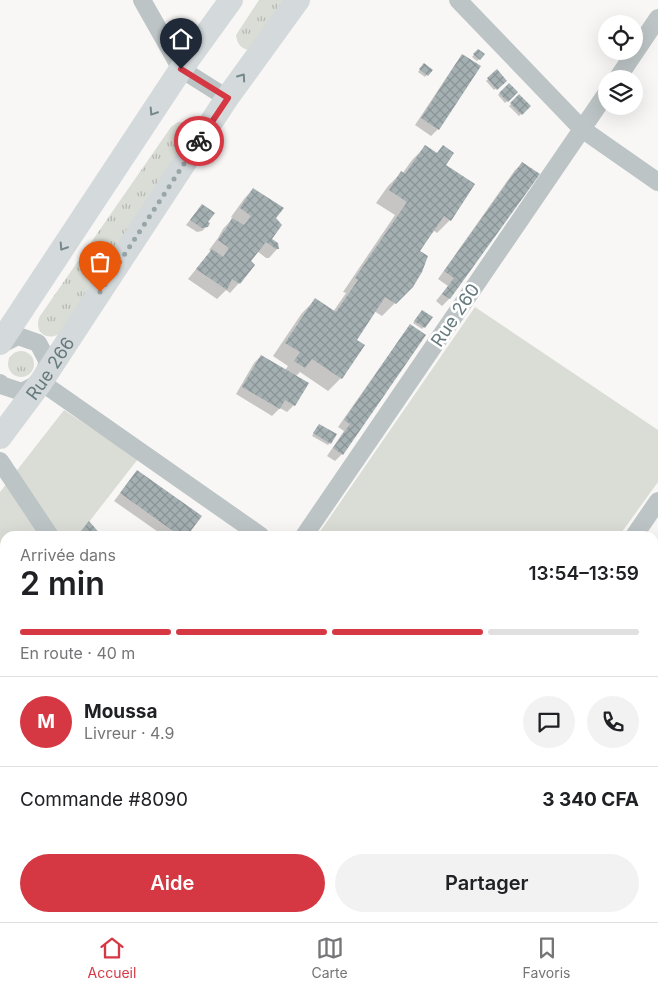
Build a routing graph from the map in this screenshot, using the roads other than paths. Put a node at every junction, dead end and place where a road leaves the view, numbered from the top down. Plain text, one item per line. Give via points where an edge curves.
1 (142, 0) edge
2 (231, 0) edge
3 (298, 0) edge
4 (458, 0) edge
5 (658, 18) edge
6 (181, 69) junction
7 (623, 70) edge
8 (228, 98) junction
9 (598, 106) edge
10 (582, 129) junction
11 (658, 182) edge
12 (0, 344) edge
13 (41, 382) junction
14 (0, 383) edge
15 (0, 437) edge
16 (0, 461) edge
17 (658, 501) edge
18 (47, 531) edge
19 (254, 531) edge
20 (307, 531) edge
21 (637, 531) edge

1 - 6 street
2 - 6 main road
8 -> 3 main road, Rue 266
4 - 10 street
5 - 7 street
6 - 8 street
6 -> 12 main road
8 - 13 main road, Rue 266
9 - 10 street, Rue 260
10 - 11 street
10 - 20 street, Rue 260
12 - 13 street via 18,336 38,343 48,362
13 - 14 street via 22,392
13 - 15 main road, Rue 266
13 - 19 street
16 - 18 street
17 - 21 street

